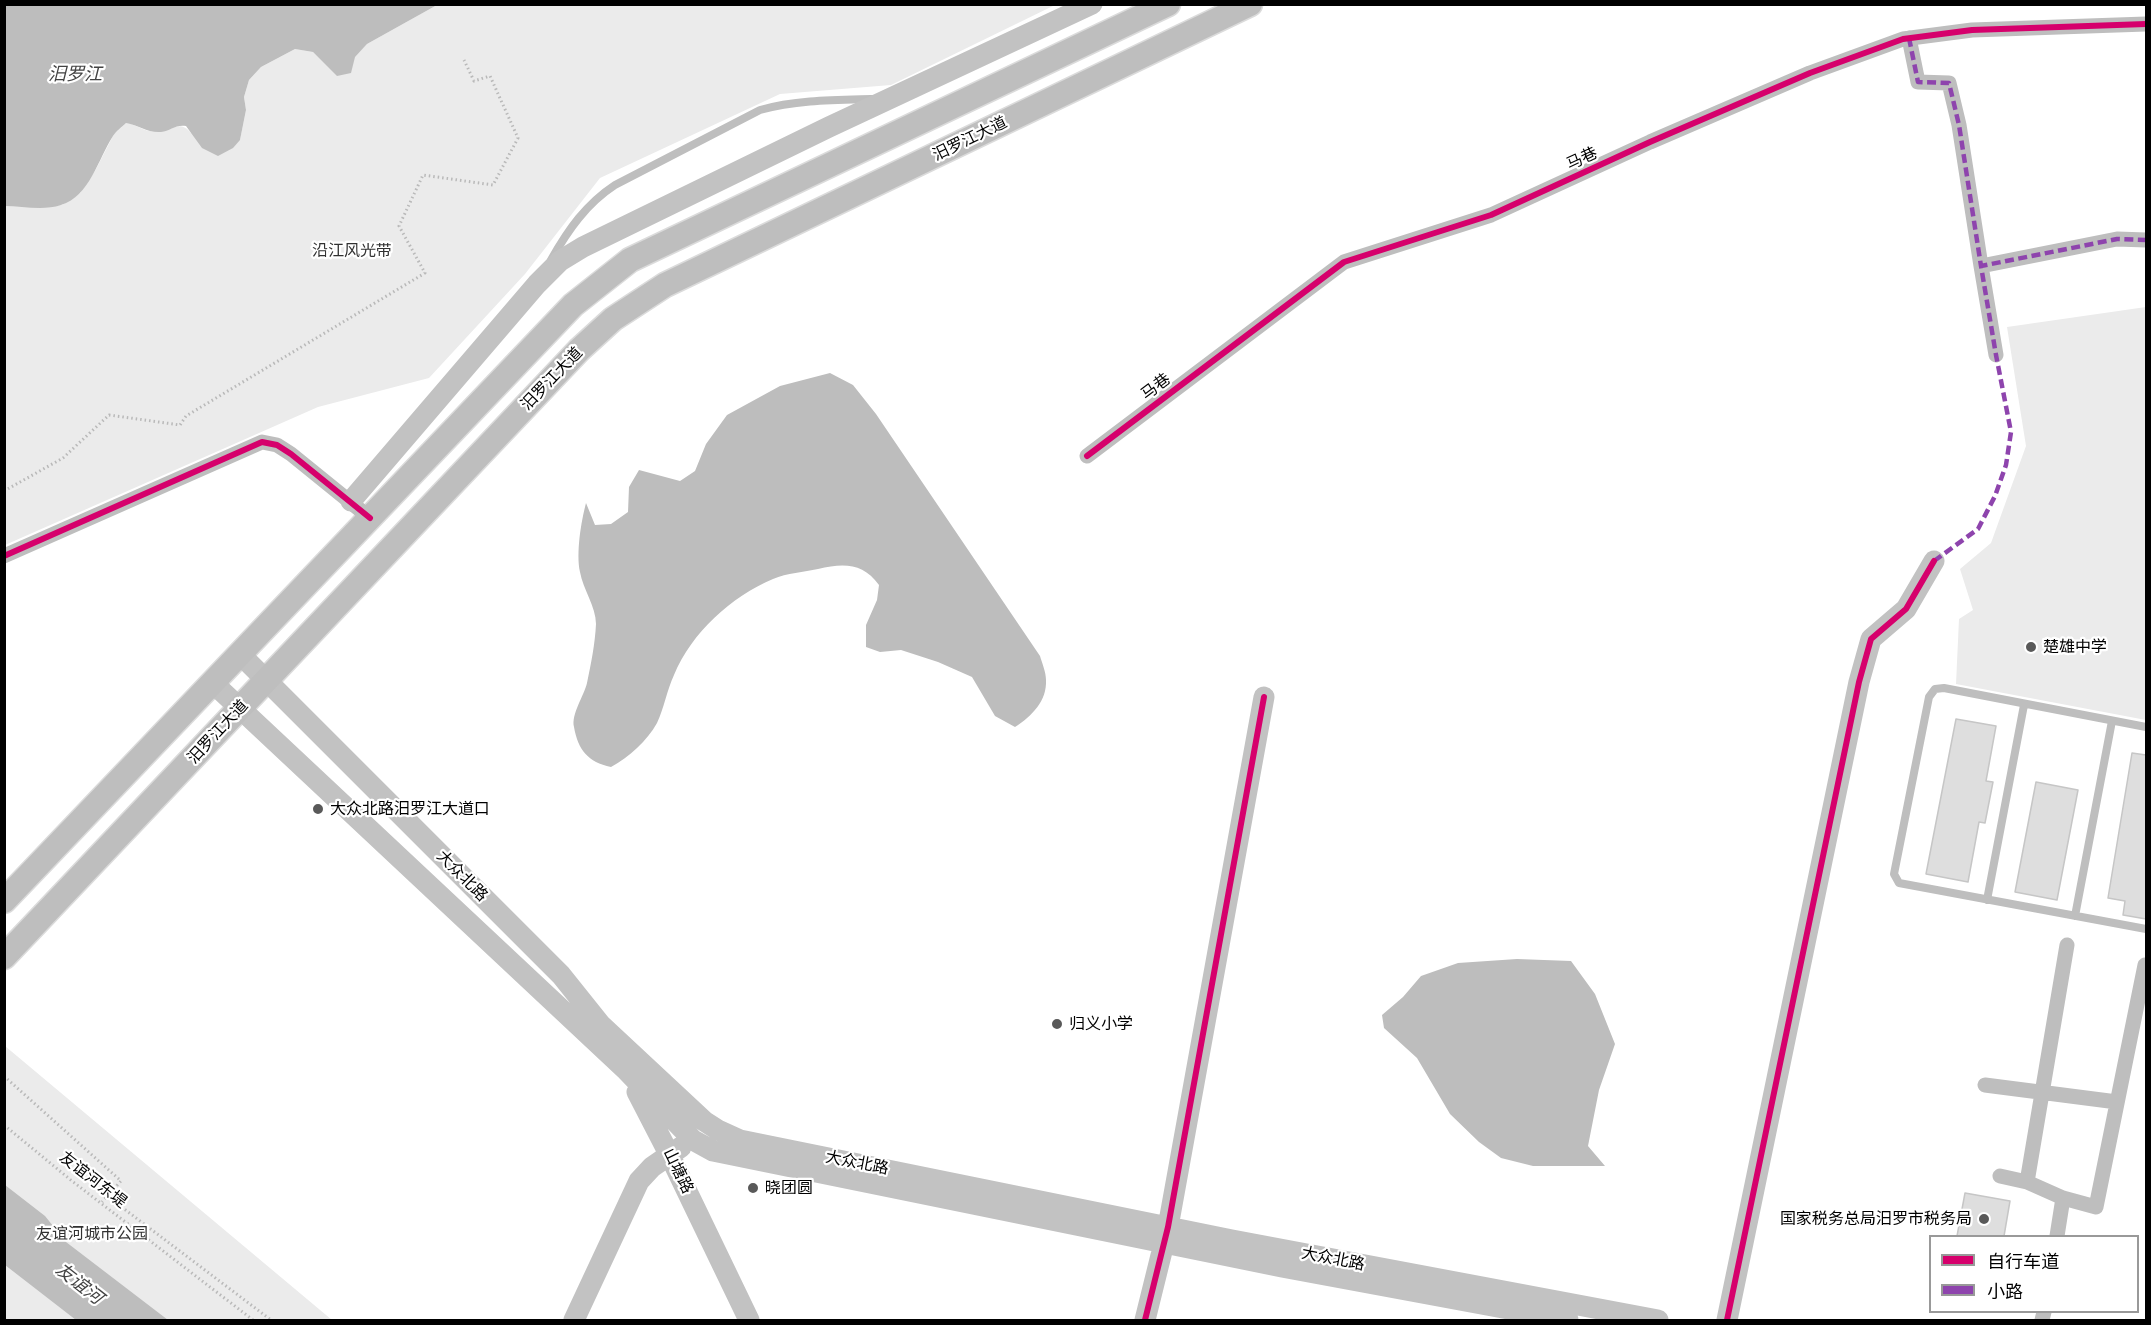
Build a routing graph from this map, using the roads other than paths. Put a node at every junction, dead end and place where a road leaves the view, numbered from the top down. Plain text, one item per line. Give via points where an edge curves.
1 (1092, 4) edge
2 (1168, 4) edge
3 (1250, 4) edge
4 (2145, 22) edge
5 (1909, 38) junction
6 (894, 98) junction
7 (2146, 240) edge
8 (1981, 266) junction
9 (537, 284) junction
10 (1996, 356) dead end
11 (1087, 456) dead end
12 (351, 501) junction
13 (370, 518) junction
14 (4, 556) edge
15 (1934, 561) dead end
16 (241, 655) junction
17 (266, 680) junction
18 (213, 683) junction
19 (1264, 697) dead end
20 (2024, 705) junction
21 (240, 708) junction
22 (2112, 721) junction
23 (2146, 727) edge
24 (1987, 900) junction
25 (4, 901) edge
26 (2075, 916) junction
27 (2146, 929) edge
28 (2067, 945) dead end
29 (4, 957) edge
30 (2145, 965) dead end
31 (601, 1025) joint
32 (628, 1061) junction
33 (1985, 1086) dead end
34 (2042, 1093) junction
35 (2117, 1102) junction
36 (740, 1140) junction
37 (680, 1147) junction
38 (2000, 1176) dead end
39 (2027, 1182) junction
40 (2064, 1198) junction
41 (1166, 1235) junction
42 (2057, 1235) edge
43 (574, 1320) edge
44 (748, 1320) edge
45 (764, 1320) edge
46 (1145, 1320) edge
47 (1568, 1320) edge
48 (1658, 1320) edge
49 (1727, 1320) edge

1 - 6 main road
2 - 13 main road via 630,261 573,305
3 - 17 main road, 汨罗江大道 via 665,285 613,319 579,350
4 - 5 street, 马巷 via 1972,30
5 - 8 street via 1918,82 1949,83
5 - 11 street, 马巷 via 1799,78 1491,215 1344,262
6 - 9 main road via 583,247 560,261
6 - 9 lane via 815,101 760,110 615,185 600,195 566,233
7 - 8 street via 2116,239
8 - 10 street
9 - 12 main road
12 - 13 street
12 - 14 street via 284,449 262,442
13 - 16 main road
15 - 49 main road via 1906,609 1871,639 1859,682
16 - 17 main road, 大众北路
16 - 18 main road
17 - 21 main road, 汨罗江大道
17 - 31 main road, 大众北路 via 561,975
18 - 21 main road, 大众北路
18 - 25 main road
19 - 41 main road
20 - 22 lane
20 - 24 lane
20 - 24 lane via 1935,689 1929,697 1894,874 1899,883
21 - 29 main road, 汨罗江大道
21 - 32 main road, 大众北路
22 - 23 lane
22 - 26 lane
24 - 26 lane
26 - 27 lane
28 - 34 street
30 - 35 street
31 - 32 main road, 山塘路
32 - 36 main road, 大众北路 via 704,1121
32 - 37 main road, 山塘路
32 - 37 main road, 大众北路
33 - 34 street
34 - 35 street
34 - 39 street
35 - 40 street via 2096,1207
36 - 37 main road via 709,1137
36 - 41 main road, 大众北路
37 - 41 main road, 大众北路
37 - 43 main road via 639,1181
37 - 44 main road, 山塘路
37 - 45 main road, 山塘路
38 - 39 street
39 - 40 street
40 - 42 street
41 - 46 main road
41 - 47 main road, 大众北路
41 - 48 main road, 大众北路

